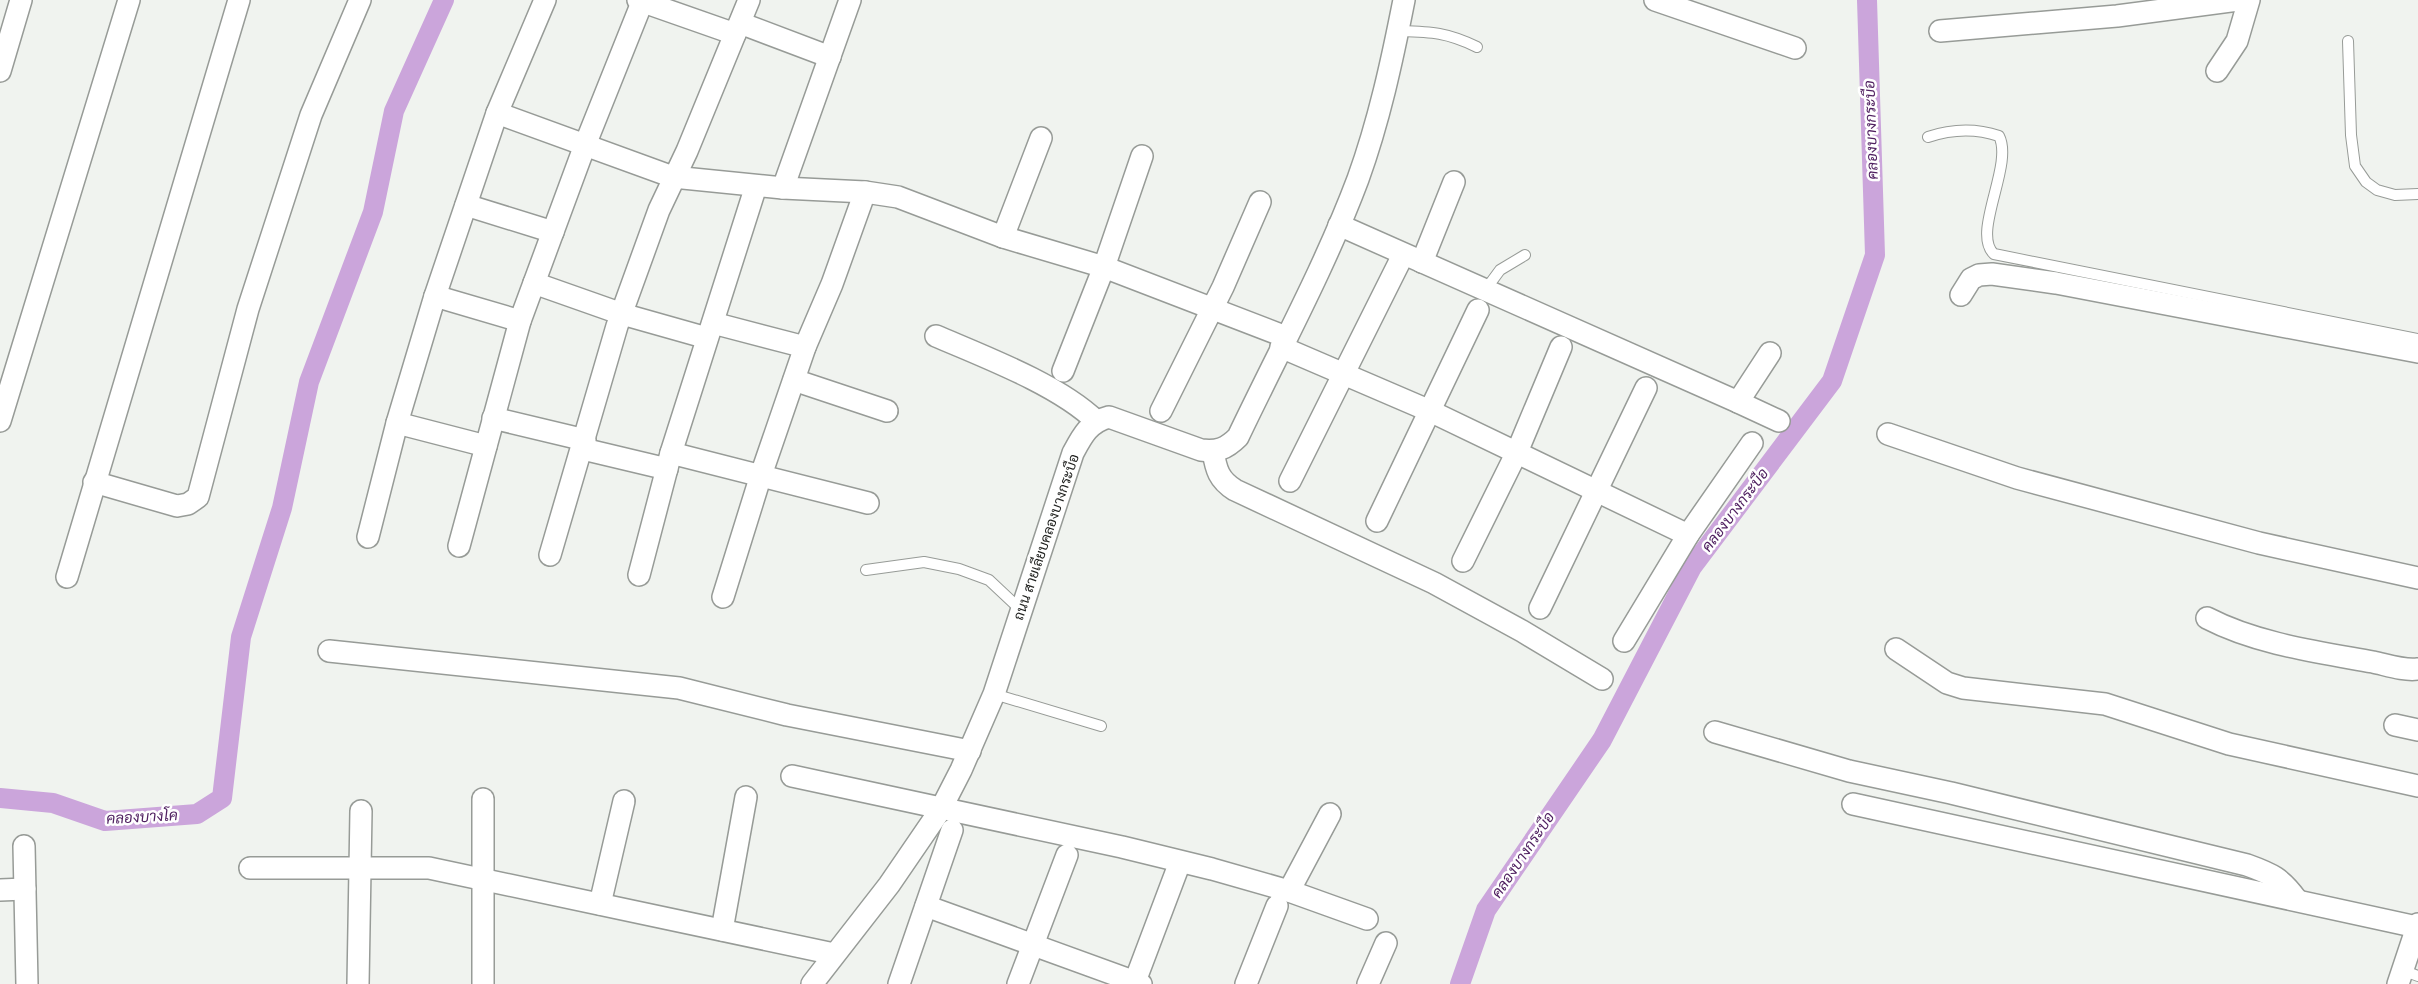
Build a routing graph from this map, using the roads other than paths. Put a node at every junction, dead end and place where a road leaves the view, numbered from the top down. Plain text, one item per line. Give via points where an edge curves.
1 (129, 0) edge
2 (240, 0) edge
3 (360, 0) edge
4 (545, 0) edge
5 (749, 0) edge
6 (850, 0) edge
7 (1404, 0) edge
8 (1655, 0) edge
9 (2238, 0) edge
10 (2249, 0) edge
11 (641, 1) edge
12 (13, 5) edge
13 (737, 29) junction
14 (1398, 31) junction
15 (1940, 31) dead end
16 (2348, 41) dead end
17 (1477, 46) dead end
18 (1795, 48) dead end
19 (830, 57) junction
20 (0, 71) edge
21 (2217, 71) dead end
22 (497, 114) junction
23 (1928, 137) dead end
24 (1041, 138) dead end
25 (585, 145) junction
26 (1142, 156) dead end
27 (673, 177) junction
28 (1454, 182) dead end
29 (756, 186) junction
30 (783, 188) junction
31 (865, 192) junction
32 (2418, 194) edge
33 (1260, 202) dead end
34 (466, 205) junction
35 (1339, 225) junction
36 (553, 232) junction
37 (1003, 237) junction
38 (1525, 254) dead end
39 (1400, 261) dead end
40 (1422, 262) junction
41 (1104, 267) junction
42 (534, 283) junction
43 (1486, 289) junction
44 (1961, 295) dead end
45 (435, 296) junction
46 (1211, 310) junction
47 (1478, 310) dead end
48 (622, 314) junction
49 (520, 321) junction
50 (710, 331) junction
51 (936, 336) dead end
52 (2418, 339) edge
53 (1283, 342) junction
54 (1561, 347) dead end
55 (804, 348) junction
56 (2418, 352) edge
57 (1770, 353) dead end
58 (1063, 371) dead end
59 (1344, 373) junction
60 (794, 380) junction
61 (1646, 388) dead end
62 (1738, 402) junction
63 (887, 411) dead end
64 (1161, 411) dead end
65 (1430, 411) junction
66 (1, 415) edge
67 (493, 418) junction
68 (1096, 421) junction
69 (1779, 421) dead end
70 (397, 424) junction
71 (1888, 434) dead end
72 (1752, 443) dead end
73 (584, 445) junction
74 (486, 446) junction
75 (1213, 452) junction
76 (1517, 452) junction
77 (669, 461) junction
78 (761, 475) junction
79 (1290, 481) dead end
80 (94, 482) junction
81 (1597, 491) junction
82 (868, 502) dead end
83 (1377, 521) dead end
84 (1688, 535) junction
85 (368, 536) dead end
86 (459, 546) dead end
87 (550, 555) dead end
88 (1463, 561) dead end
89 (866, 570) dead end
90 (639, 575) dead end
91 (67, 577) dead end
92 (2418, 578) edge
93 (723, 596) dead end
94 (1540, 608) dead end
95 (1021, 610) junction
96 (2207, 618) dead end
97 (1624, 641) dead end
98 (1896, 649) dead end
99 (329, 651) dead end
100 (2418, 669) edge
101 (1602, 679) dead end
102 (994, 694) junction
103 (2395, 725) dead end
104 (1101, 726) dead end
105 (2418, 730) edge
106 (1715, 732) dead end
107 (970, 751) junction
108 (792, 776) dead end
109 (2418, 786) edge
110 (746, 797) dead end
111 (483, 799) dead end
112 (624, 801) dead end
113 (1853, 804) dead end
114 (941, 809) junction
115 (361, 811) dead end
116 (1330, 814) dead end
117 (952, 830) dead end
118 (24, 846) dead end
119 (1067, 855) dead end
120 (250, 868) dead end
121 (360, 868) junction
122 (1177, 870) dead end
123 (483, 879) junction
124 (24, 889) junction
125 (0, 890) edge
126 (1283, 899) junction
127 (2297, 900) junction
128 (600, 904) junction
129 (926, 906) junction
130 (1366, 919) dead end
131 (2418, 925) edge
132 (722, 930) junction
133 (1386, 943) dead end
134 (1034, 945) junction
135 (834, 954) junction
136 (2406, 977) edge
137 (1136, 983) edge
138 (27, 984) edge
139 (358, 984) edge
140 (483, 984) edge
141 (812, 984) edge
142 (899, 984) edge
143 (1018, 984) edge
144 (1246, 984) edge
145 (1368, 984) edge

1 - 66 street
2 - 80 street
3 - 80 street via 310,115 248,310 198,497 177,506
4 - 22 street
5 - 13 street
6 - 19 street
7 - 14 street
8 - 18 street
9 - 15 street via 2117,16
10 - 21 street via 2237,41
11 - 13 street
11 - 25 street
12 - 20 street
13 - 19 street
13 - 27 street via 687,151
14 - 17 lane via 1438,32
14 - 35 street via 1378,120
16 - 32 lane via 2355,166 2366,182 2377,190 2395,195
19 - 30 street
22 - 25 street
22 - 34 street
23 - 52 lane via 1945,131 1967,130 2000,136 2004,144 2003,158 1987,239 1988,249 1994,254
24 - 37 street
25 - 27 street
25 - 36 street
26 - 41 street
27 - 29 street
27 - 48 street
28 - 40 street
29 - 30 street
29 - 50 street
30 - 31 street
31 - 37 street via 898,198
31 - 55 street via 832,284
33 - 46 street
34 - 36 street
34 - 45 street
35 - 40 street
35 - 53 street
36 - 42 street
37 - 41 street
38 - 43 lane via 1500,270
39 - 59 street
40 - 43 street
41 - 46 street
41 - 58 street
42 - 48 street
42 - 49 street
43 - 62 street
44 - 56 street via 1971,279 1992,274 2056,283
45 - 49 street
45 - 70 street
46 - 53 street
46 - 64 street
47 - 65 street
48 - 50 street
48 - 73 street
49 - 67 street
50 - 55 street
50 - 77 street
51 - 68 street via 1048,388 1084,409
53 - 59 street
53 - 75 street via 1238,437 1230,445
54 - 76 street
55 - 60 street
57 - 62 street
59 - 65 street
59 - 79 street
60 - 63 street
60 - 78 street
61 - 81 street
62 - 69 street
65 - 76 street
65 - 83 street
67 - 73 street
67 - 74 street
68 - 75 street via 1114,418
68 - 95 street, ถนน สายเลียบคลองบางกระบือ via 1073,453
70 - 74 street
70 - 85 street
71 - 92 street via 2027,481 2259,543
72 - 84 street
73 - 77 street
73 - 87 street
74 - 86 street
75 - 101 street via 1216,471 1222,482 1235,490 1434,583
76 - 81 street
76 - 88 street
77 - 78 street
77 - 90 street
78 - 82 street
78 - 93 street
80 - 91 street
81 - 84 street
81 - 94 street
84 - 97 street
89 - 95 lane via 924,562 959,569 989,580
95 - 102 street, ถนน สายเลียบคลองบางกระบือ
96 - 100 street via 2266,640 2325,654
98 - 109 street via 1947,683 1963,688 2105,704 2229,744
99 - 107 street via 679,688 787,715
102 - 104 lane
102 - 107 street, ถนน สายเลียบคลองบางกระบือ
103 - 105 street
106 - 127 street via 1849,771 2247,865 2273,874 2286,884
107 - 114 street, ถนน สายเลียบคลองบางกระบือ
108 - 114 street
110 - 132 street
111 - 123 street
112 - 128 street
113 - 127 street
114 - 126 street via 1122,847 1247,878
114 - 135 street, ถนน สายเลียบคลองบางกระบือ via 889,885
115 - 121 street
116 - 126 street
117 - 129 street
118 - 124 street
119 - 134 street
120 - 121 street
121 - 123 street via 428,868
121 - 139 street
122 - 137 street
123 - 128 street
123 - 140 street
124 - 125 street
124 - 138 street
126 - 130 street
126 - 144 street
127 - 131 street
128 - 132 street
129 - 134 street
129 - 142 street
131 - 136 street
132 - 135 street
133 - 145 street
134 - 137 street
134 - 143 street
135 - 141 street, ถนน สายเลียบคลองบางกระบือ

